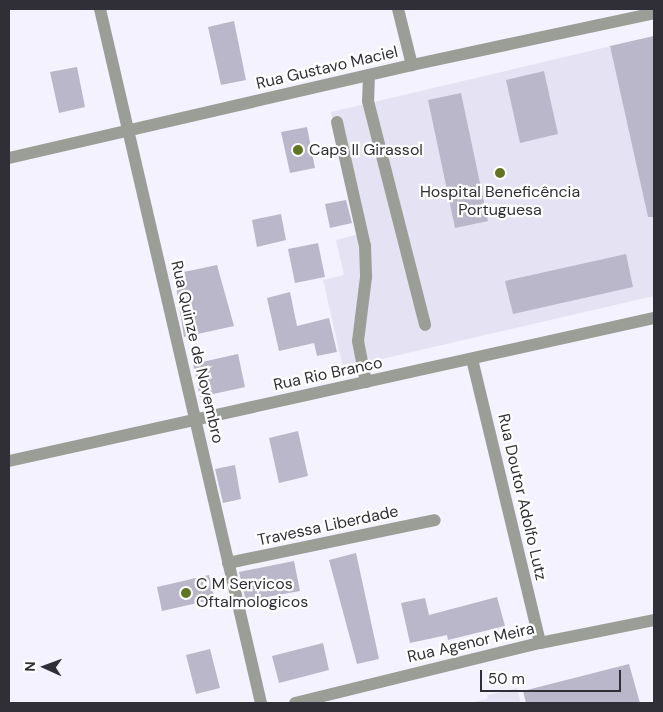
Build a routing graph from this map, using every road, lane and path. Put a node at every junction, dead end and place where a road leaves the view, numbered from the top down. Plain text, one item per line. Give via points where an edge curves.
1 (100, 9) edge
2 (398, 9) edge
3 (654, 13) edge
4 (412, 65) junction
5 (369, 75) junction
6 (337, 122) dead end
7 (129, 130) junction
8 (9, 158) edge
9 (654, 318) edge
10 (425, 325) dead end
11 (472, 359) junction
12 (366, 382) junction
13 (196, 419) junction
14 (9, 461) edge
15 (435, 520) dead end
16 (228, 563) junction
17 (654, 620) edge
18 (540, 643) junction
19 (261, 703) edge
20 (296, 703) edge

1 - 7 street, Rua Quinze de Novembro
2 - 4 street
3 - 4 street, Rua Gustavo Maciel
4 - 5 street, Rua Gustavo Maciel
5 - 7 street, Rua Gustavo Maciel
5 - 10 street via 368,101
6 - 12 street via 365,246 366,277 358,341
7 - 8 street, Rua Gustavo Maciel
7 - 13 street, Rua Quinze de Novembro
9 - 11 street, Rua Rio Branco
11 - 12 street, Rua Rio Branco
11 - 18 street, Rua Doutor Adolfo Lutz
12 - 13 street, Rua Rio Branco
13 - 14 street, Rua Rio Branco
13 - 16 street, Rua Quinze de Novembro
15 - 16 street, Travessa Liberdade
16 - 19 street, Rua Quinze de Novembro
17 - 18 street, Rua Agenor Meira
18 - 20 street, Rua Agenor Meira

